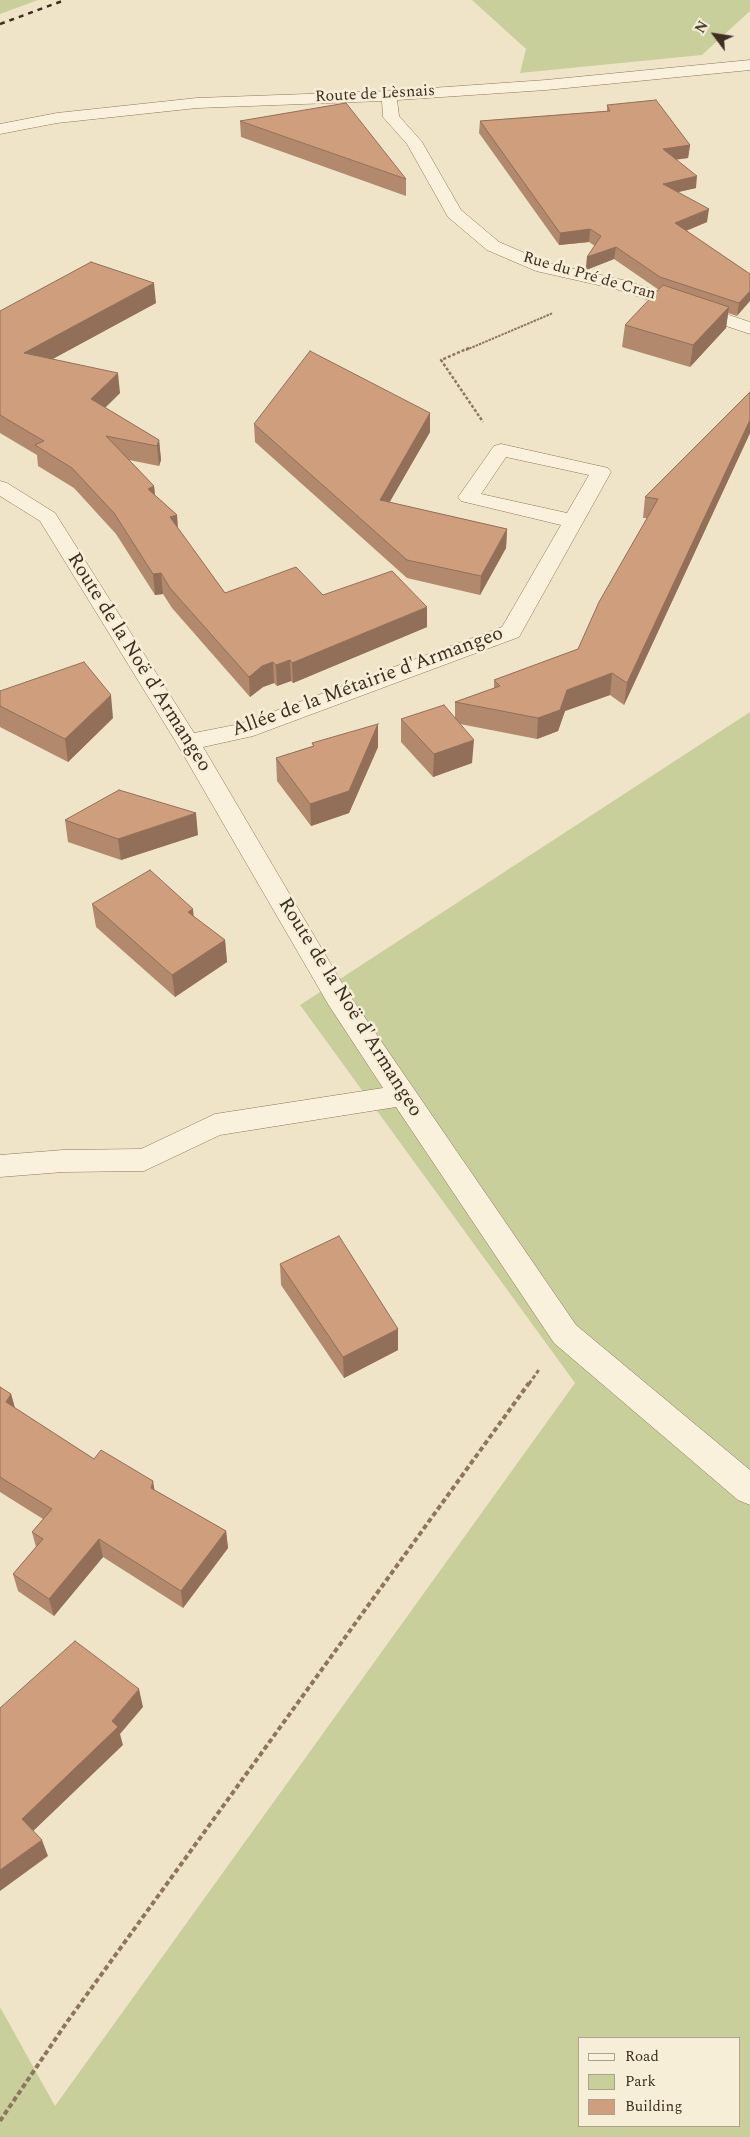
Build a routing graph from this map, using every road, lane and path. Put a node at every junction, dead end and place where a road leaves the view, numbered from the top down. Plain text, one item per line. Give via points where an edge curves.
1 (750, 66) edge
2 (389, 96) junction
3 (0, 129) edge
4 (553, 313) dead end
5 (750, 328) edge
6 (502, 450) junction
7 (0, 487) edge
8 (573, 521) junction
9 (188, 742) junction
10 (404, 1095) junction
11 (0, 1166) edge
12 (565, 1334) junction
13 (750, 1490) edge
14 (0, 2121) edge

1 - 2 street, Route de Lèsnais
2 - 3 street, Route de Lèsnais via 197,103 57,118
2 - 5 street, Rue du Pré de Cran via 391,116 414,142 454,213 493,246 542,267 621,285
4 - 6 path via 442,360
6 - 8 street, Allée de la Métairie d'Armangeo via 601,472
6 - 8 street via 468,497
7 - 9 street, Route de la Noë d'Armangeo via 48,517
8 - 9 street, Allée de la Métairie d'Armangeo via 511,632 245,731
9 - 10 street, Route de la Noë d'Armangeo via 337,997
10 - 11 street via 215,1125 144,1160
10 - 12 street, Route de la Noë d'Armangeo
12 - 13 street, Route de la Noë d'Armangeo
12 - 14 path via 67,2022

